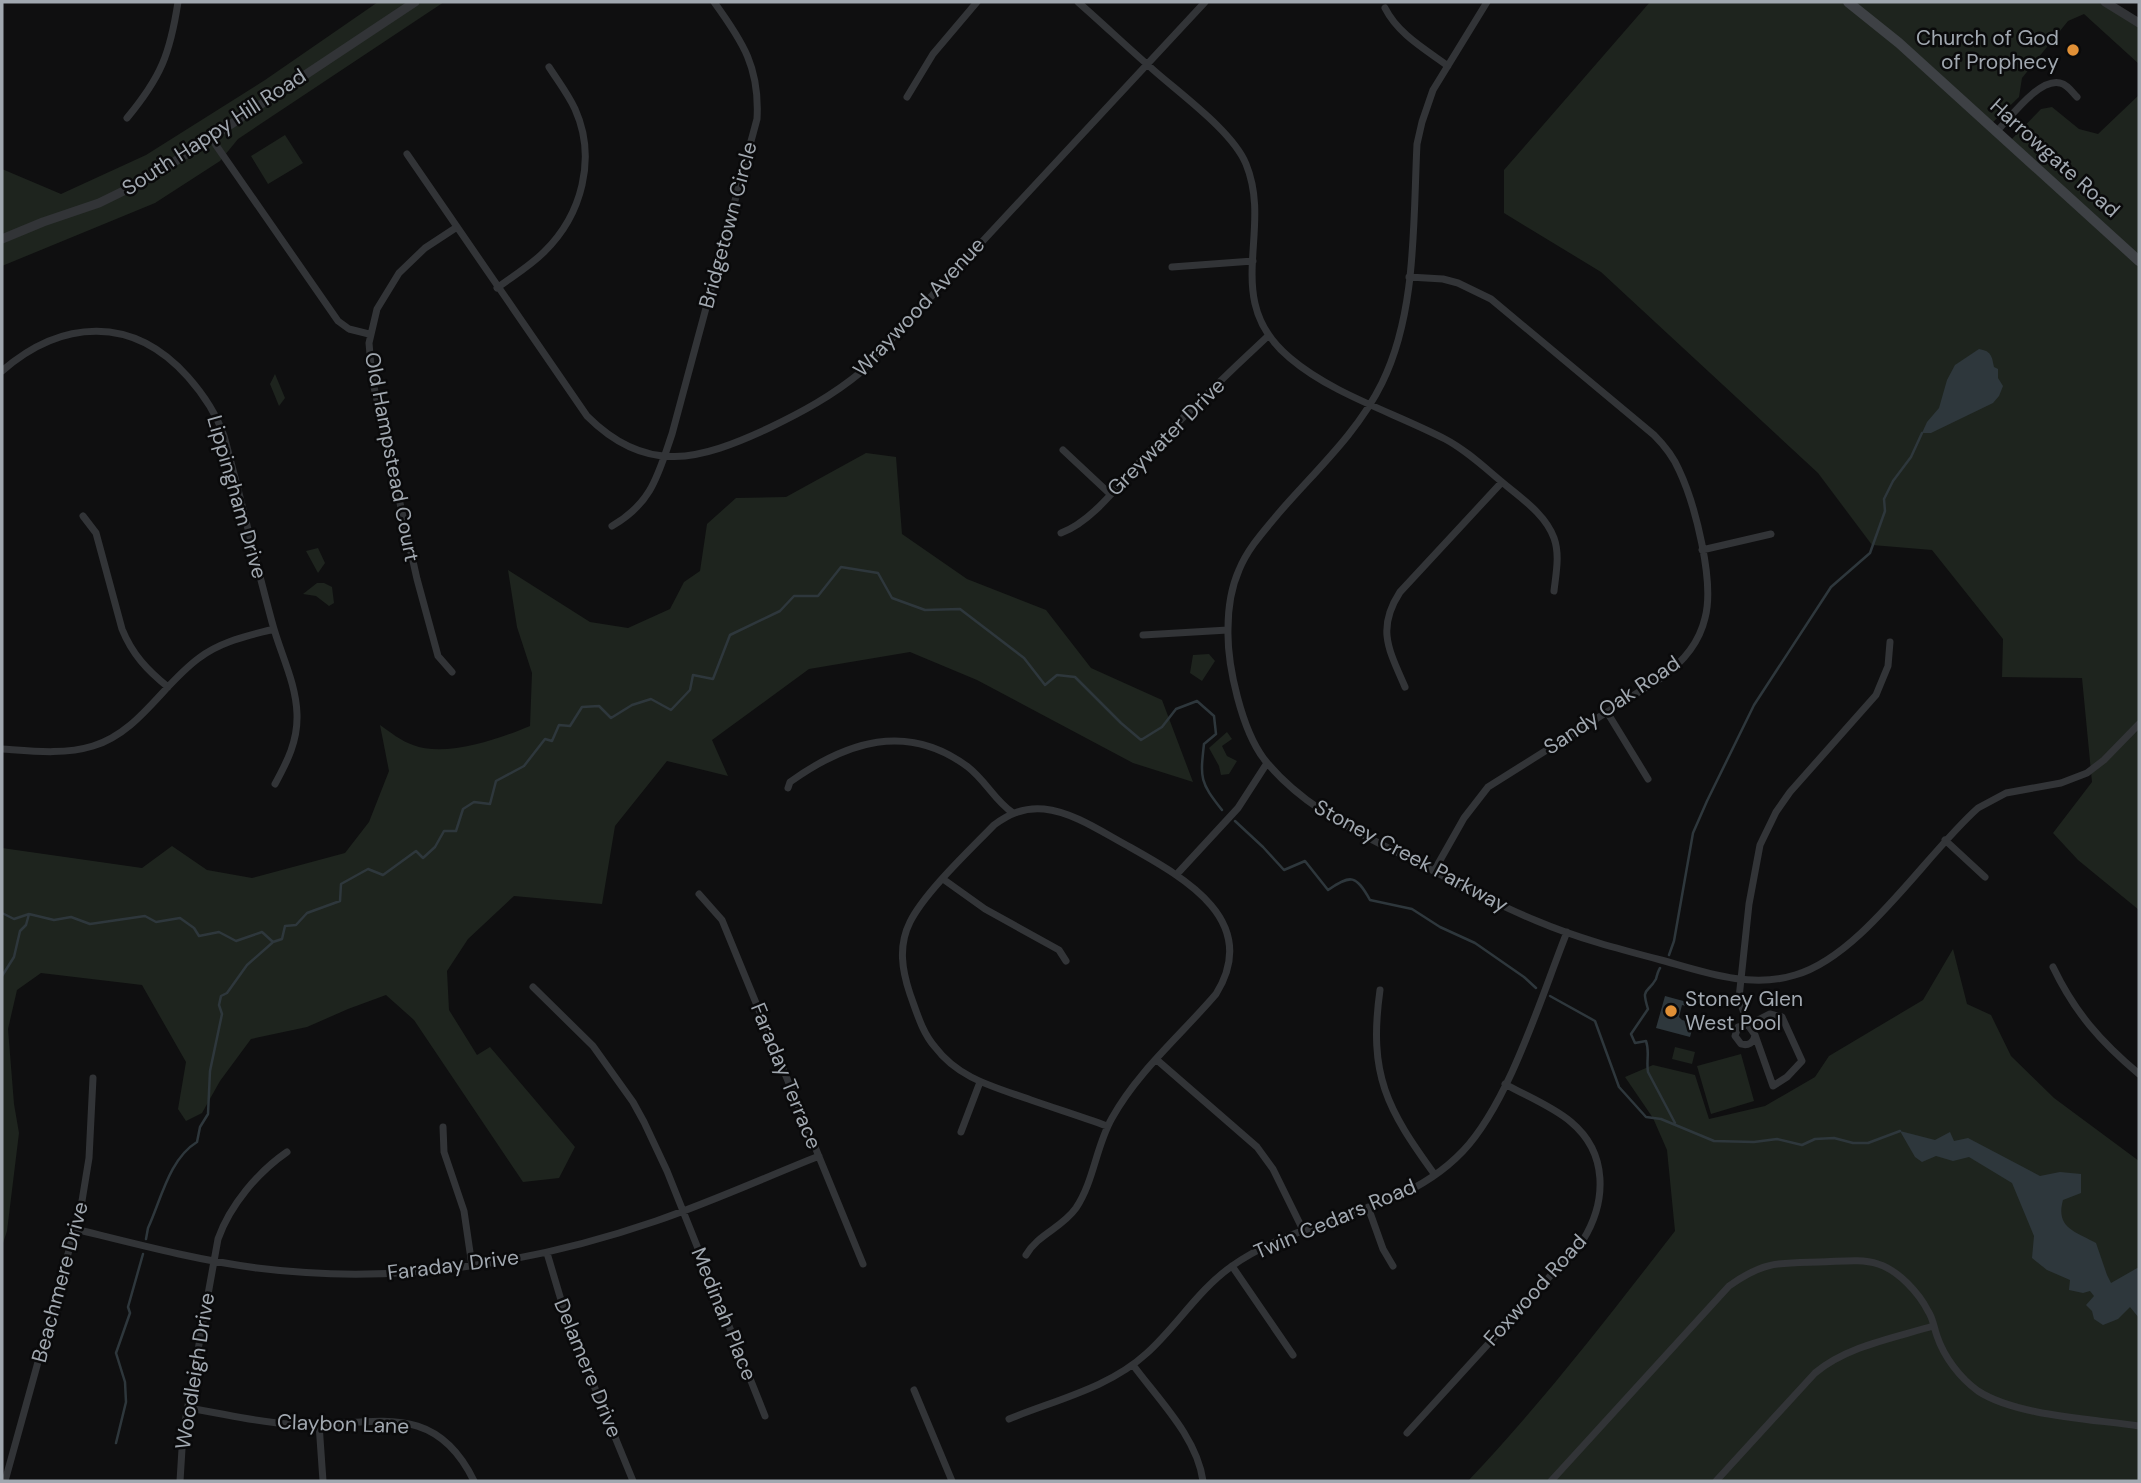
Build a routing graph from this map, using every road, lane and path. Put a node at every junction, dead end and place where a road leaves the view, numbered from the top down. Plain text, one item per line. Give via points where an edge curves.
1 (178, 2) edge
2 (415, 2) edge
3 (714, 2) edge
4 (977, 2) edge
5 (1078, 2) edge
6 (1205, 2) edge
7 (1487, 2) edge
8 (1848, 2) edge
9 (2105, 2) edge
10 (1385, 8) dead end
11 (2139, 23) edge
12 (1146, 64) junction
13 (1448, 66) junction
14 (549, 67) dead end
15 (907, 97) dead end
16 (2077, 97) dead end
17 (128, 118) dead end
18 (1997, 131) junction
19 (211, 138) junction
20 (407, 154) dead end
21 (457, 227) junction
22 (2, 239) edge
23 (1253, 261) junction
24 (2139, 261) edge
25 (1172, 267) dead end
26 (1409, 277) junction
27 (497, 288) junction
28 (369, 334) junction
29 (1268, 336) junction
30 (2, 371) edge
31 (1371, 403) junction
32 (1063, 450) dead end
33 (664, 456) junction
34 (1502, 482) junction
35 (1110, 494) junction
36 (83, 516) dead end
37 (612, 526) dead end
38 (1061, 533) dead end
39 (1771, 534) dead end
40 (1702, 550) junction
41 (1554, 591) dead end
42 (274, 629) junction
43 (1228, 630) junction
44 (1143, 635) dead end
45 (1889, 642) dead end
46 (452, 672) dead end
47 (167, 687) junction
48 (1405, 687) dead end
49 (1607, 712) junction
50 (2139, 724) edge
51 (2, 749) edge
52 (1267, 763) junction
53 (1648, 779) dead end
54 (275, 784) dead end
55 (788, 788) dead end
56 (1013, 813) junction
57 (1945, 840) junction
58 (1434, 871) junction
59 (1177, 874) junction
60 (1984, 877) dead end
61 (943, 879) junction
62 (699, 894) dead end
63 (1567, 932) junction
64 (1066, 961) dead end
65 (2053, 967) dead end
66 (1742, 979) junction
67 (533, 987) dead end
68 (1380, 990) dead end
69 (1748, 1025) junction
70 (1755, 1035) junction
71 (1157, 1060) junction
72 (2139, 1074) edge
73 (93, 1078) dead end
74 (979, 1082) junction
75 (1505, 1084) junction
76 (1107, 1126) junction
77 (443, 1127) dead end
78 (961, 1132) dead end
79 (287, 1152) dead end
80 (819, 1156) junction
81 (1435, 1175) junction
82 (1368, 1207) junction
83 (682, 1212) junction
84 (75, 1229) junction
85 (1304, 1230) junction
86 (547, 1253) junction
87 (1026, 1255) dead end
88 (213, 1262) junction
89 (863, 1264) dead end
90 (472, 1266) junction
91 (1232, 1266) junction
92 (1393, 1266) dead end
93 (1933, 1326) junction
94 (1293, 1355) dead end
95 (1133, 1365) junction
96 (914, 1390) dead end
97 (188, 1408) junction
98 (765, 1416) dead end
99 (1009, 1419) dead end
100 (320, 1424) junction
101 (2139, 1426) edge
102 (1407, 1433) dead end
103 (5, 1481) edge
104 (180, 1481) edge
105 (323, 1481) edge
106 (474, 1481) edge
107 (633, 1481) edge
108 (952, 1481) edge
109 (1203, 1481) edge
110 (1551, 1481) edge
111 (1716, 1481) edge

1 - 17 street via 162,69
2 - 19 street, South Happy Hill Road
3 - 33 street, Bridgetown Circle via 748,54 757,87 757,119
4 - 15 street via 933,54
5 - 12 street
6 - 12 street, Wraywood Avenue
7 - 13 street, Stoney Creek Parkway
8 - 18 main road, Harrowgate Road
9 - 11 street
10 - 13 street via 1406,35
12 - 23 street via 1217,127 1245,163 1253,196
12 - 33 street, Wraywood Avenue via 868,365 842,387 806,410 727,447 698,455
13 - 26 street, Stoney Creek Parkway via 1426,107 1417,144
14 - 27 street via 580,123 586,155 581,190 554,241
16 - 18 street via 2065,84 2046,83
18 - 24 main road, Harrowgate Road
19 - 22 street, South Happy Hill Road via 127,190
19 - 28 street via 338,321
20 - 21 street, Wraywood Avenue
21 - 27 street, Wraywood Avenue
21 - 28 street, Old Hampstead Court via 399,273 377,309
23 - 25 street
23 - 29 street via 1254,306
26 - 31 street, Stoney Creek Parkway via 1395,351
26 - 40 street, Sandy Oak Road via 1458,283 1491,299 1654,435 1679,469
27 - 33 street, Wraywood Avenue via 588,418 625,445
28 - 46 street, Old Hampstead Court via 372,378 413,565 438,656
29 - 31 street via 1304,369
29 - 35 street, Greywater Drive
30 - 42 street, Lippingham Drive via 43,344 95,331 142,340 176,363 204,394 220,425
31 - 34 street via 1448,440
31 - 43 street, Stoney Creek Parkway via 1247,554 1232,590
32 - 35 street
33 - 37 street, Bridgetown Circle via 645,500
34 - 41 street via 1539,514 1553,537 1558,557
34 - 48 street via 1393,603 1386,637
35 - 38 street, Greywater Drive via 1078,525
36 - 47 street via 96,533 128,643 145,668
39 - 40 street
40 - 49 street, Sandy Oak Road via 1709,599 1691,650 1672,670
42 - 47 street via 209,651
42 - 54 street, Lippingham Drive via 293,684 297,716 288,762
43 - 44 street
43 - 52 street, Stoney Creek Parkway via 1245,722
45 - 66 street via 1888,666 1877,695 1790,792 1766,828 1756,858
47 - 51 street via 139,718 94,746 66,752
49 - 53 street
49 - 58 street, Sandy Oak Road via 1489,787 1464,818
50 - 57 street, Stoney Creek Parkway via 2087,773 1992,800
52 - 58 street, Stoney Creek Parkway via 1323,812
52 - 59 street via 1238,808
55 - 56 street via 816,764 846,749 881,741 912,742 970,768
56 - 59 street via 1034,809 1064,814
56 - 61 street via 994,825
57 - 60 street
57 - 66 street, Stoney Creek Parkway via 1834,957 1794,976
58 - 63 street, Stoney Creek Parkway
59 - 71 street via 1217,913 1231,956 1216,994
61 - 64 street via 985,909 1059,950
61 - 74 street via 911,920 903,943 904,976 921,1025 936,1049 960,1072
62 - 80 street, Faraday Terrace via 722,920
63 - 66 street, Stoney Creek Parkway
63 - 75 street, Twin Cedars Road
65 - 72 street via 2083,1019
66 - 69 street via 1739,998
67 - 83 street, Medinah Place via 593,1046 633,1101
68 - 81 street via 1376,1041 1380,1077 1395,1116
69 - 70 street
69 - 70 street via 1738,1027 1736,1040 1748,1045
69 - 70 street via 1770,1014 1782,1017 1802,1061 1773,1086
71 - 76 street
71 - 85 street via 1257,1147
73 - 84 street, Beachmere Drive via 89,1158
74 - 76 street
74 - 78 street
75 - 81 street, Twin Cedars Road via 1476,1136
75 - 102 street, Foxwood Road via 1559,1114 1586,1139 1601,1175 1597,1213 1583,1240
76 - 87 street via 1075,1210 1036,1241
77 - 90 street via 444,1152 464,1211
79 - 88 street, Woodleigh Drive via 267,1166 231,1213
80 - 83 street, Faraday Drive
80 - 89 street, Faraday Terrace
81 - 82 street, Twin Cedars Road
82 - 85 street, Twin Cedars Road
82 - 92 street
83 - 86 street, Faraday Drive
83 - 98 street, Medinah Place
84 - 88 street, Faraday Drive
84 - 103 street, Beachmere Drive
85 - 91 street, Twin Cedars Road
86 - 90 street, Faraday Drive
86 - 107 street, Delamere Drive via 567,1320
88 - 90 street, Faraday Drive via 347,1274
88 - 97 street, Woodleigh Drive
91 - 94 street
91 - 95 street, Twin Cedars Road
93 - 101 street via 1950,1363 1977,1390 2010,1407
93 - 110 street via 1916,1294 1881,1265 1861,1261 1760,1267 1729,1286
93 - 111 street via 1827,1362
95 - 99 street, Twin Cedars Road
95 - 109 street via 1184,1434
96 - 108 street
97 - 100 street, Claybon Lane via 271,1422
97 - 104 street, Woodleigh Drive
100 - 105 street
100 - 106 street, Claybon Lane via 414,1424 456,1450

